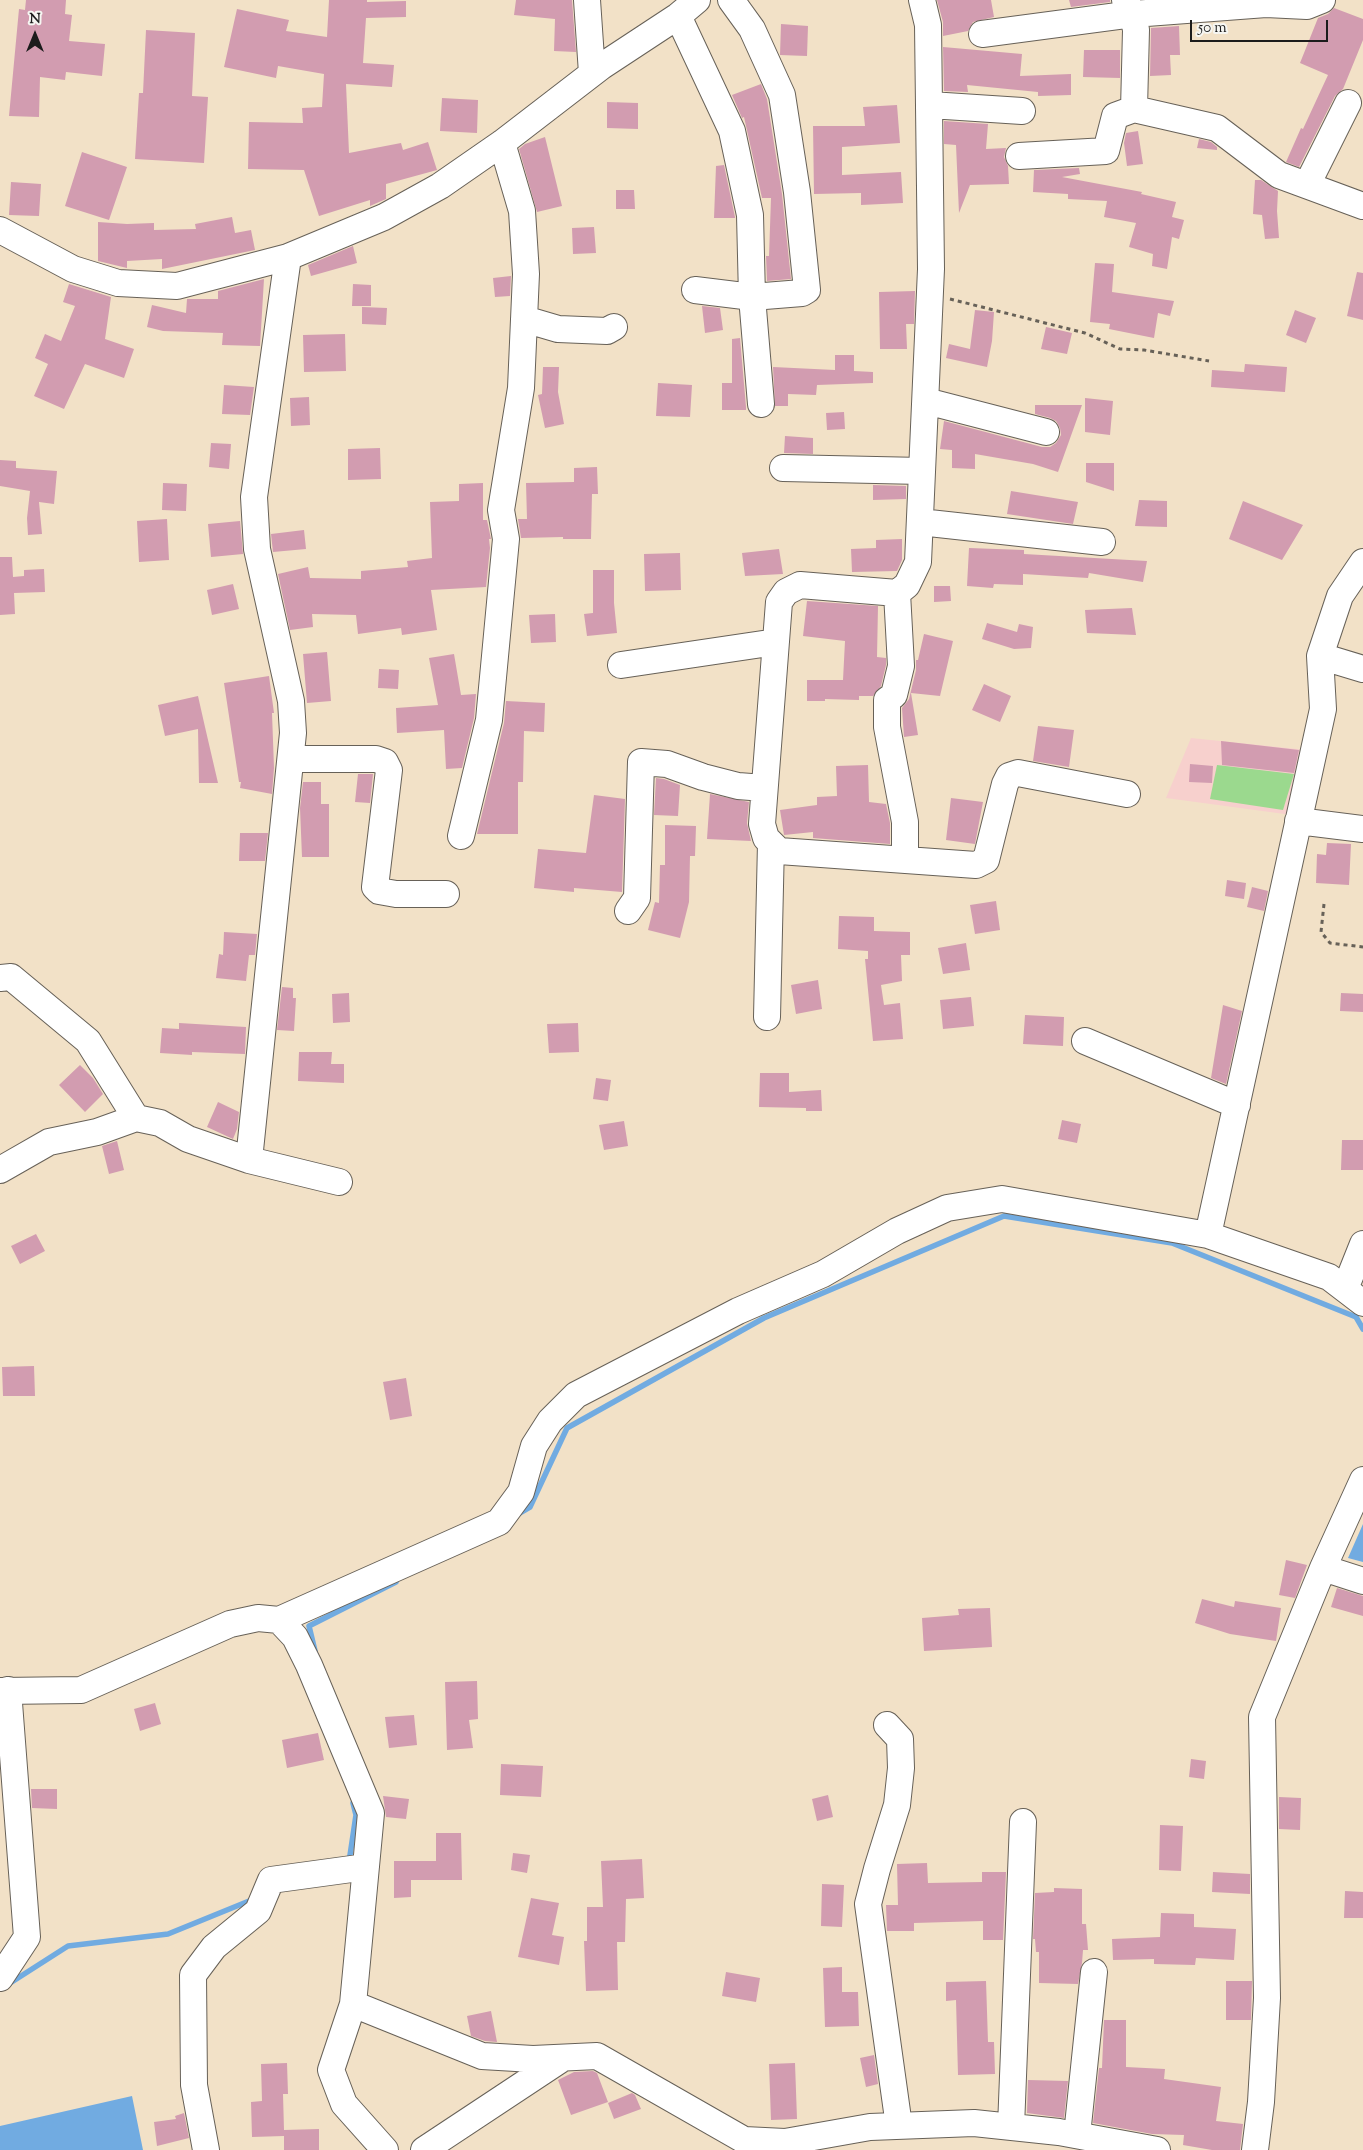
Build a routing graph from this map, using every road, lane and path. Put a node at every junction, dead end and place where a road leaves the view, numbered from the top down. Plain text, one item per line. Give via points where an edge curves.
1 (587, 0) edge
2 (731, 0) edge
3 (922, 0) edge
4 (1322, 0) edge
5 (1265, 2) edge
6 (1129, 7) edge
7 (688, 8) edge
8 (982, 34) dead end
9 (592, 73) junction
10 (1348, 103) dead end
11 (930, 105) junction
12 (1134, 108) junction
13 (1022, 111) dead end
14 (502, 143) junction
15 (1019, 156) dead end
16 (1307, 185) junction
17 (1363, 206) edge
18 (0, 230) edge
19 (288, 257) junction
20 (695, 290) dead end
21 (930, 294) junction
22 (752, 297) junction
23 (524, 319) junction
24 (614, 328) dead end
25 (1209, 361) dead end
26 (926, 401) junction
27 (761, 404) dead end
28 (1046, 432) dead end
29 (783, 468) dead end
30 (922, 470) junction
31 (920, 522) junction
32 (1102, 542) dead end
33 (1363, 562) edge
34 (898, 592) junction
35 (776, 642) junction
36 (1320, 656) junction
37 (621, 665) dead end
38 (1363, 669) edge
39 (291, 759) junction
40 (764, 788) junction
41 (1127, 794) dead end
42 (1298, 821) junction
43 (1363, 829) edge
44 (461, 836) dead end
45 (771, 843) junction
46 (905, 860) junction
47 (446, 894) dead end
48 (1324, 904) dead end
49 (628, 911) dead end
50 (1363, 947) edge
51 (0, 978) edge
52 (767, 1017) dead end
53 (1085, 1041) dead end
54 (1237, 1105) junction
55 (136, 1118) junction
56 (250, 1160) junction
57 (0, 1170) edge
58 (339, 1182) dead end
59 (1208, 1235) junction
60 (1363, 1244) edge
61 (1354, 1296) edge
62 (1363, 1480) edge
63 (1323, 1568) junction
64 (1363, 1581) edge
65 (279, 1620) junction
66 (4, 1691) edge
67 (886, 1725) dead end
68 (1023, 1822) dead end
69 (366, 1867) junction
70 (1094, 1972) dead end
71 (0, 1978) edge
72 (353, 2004) junction
73 (563, 2057) junction
74 (899, 2126) junction
75 (1011, 2127) junction
76 (1064, 2139) edge
77 (206, 2150) edge
78 (385, 2150) edge
79 (424, 2150) edge
80 (1158, 2150) edge
81 (1254, 2150) edge

1 - 9 street
2 - 22 street via 752,29 782,95 797,192 807,290
3 - 11 street via 928,25
4 - 5 street via 1307,6
5 - 6 street
6 - 8 street
6 - 12 street via 1136,30
7 - 9 street
7 - 22 street via 732,131 750,215
9 - 14 street
10 - 16 street
11 - 13 street
11 - 21 street
12 - 15 street via 1115,116 1106,151
12 - 16 street via 1217,128 1279,175
14 - 19 street via 440,186 384,217
14 - 23 street via 522,211 526,274
16 - 17 street
18 - 19 street via 73,269 118,283 178,286
19 - 39 street via 254,497 257,549 291,701
20 - 22 street
21 - 25 path via 1085,333 1120,350 1144,350
21 - 26 street
22 - 27 street
23 - 24 street via 558,329 606,331
23 - 44 street via 521,388 501,510 506,539 489,720
26 - 28 street
26 - 30 street
29 - 30 street
30 - 31 street
31 - 32 street
31 - 34 street via 918,562 907,585
33 - 36 street via 1340,596
34 - 35 street via 800,585 786,592 779,602
34 - 46 street via 900,666 894,695 887,700 888,727 905,822
35 - 37 street
35 - 40 street
36 - 38 street
36 - 42 street via 1323,709
39 - 47 street via 376,759 385,762 388,770 375,887 379,891 396,894
39 - 56 street
40 - 45 street via 762,824
40 - 49 street via 738,786 667,764 642,762 637,898
41 - 46 street via 1018,773 1009,776 1005,784 986,860 976,865
42 - 43 street
42 - 54 street
45 - 46 street via 786,852
45 - 52 street
48 - 50 path via 1321,932 1330,943
51 - 55 street via 11,977 88,1042
53 - 54 street
54 - 59 street
55 - 56 street via 160,1123 188,1139
55 - 57 street via 97,1132 49,1142
56 - 58 street
59 - 61 street via 1329,1277
59 - 65 street via 1002,1198 947,1208 897,1231 823,1274 738,1311 576,1395 550,1421 534,1446 521,1492 499,1522
60 - 61 street
62 - 63 street
63 - 64 street
63 - 81 street via 1262,1717 1267,1998 1261,2102
65 - 66 street via 258,1618 230,1624 81,1690
65 - 69 street via 295,1637 309,1665 371,1813
66 - 71 street via 27,1937
67 - 74 street via 900,1739 898,1806 868,1904
68 - 75 street
69 - 72 street
69 - 77 street via 271,1880 258,1911 214,1947 193,1975 194,2086
70 - 76 street
72 - 73 street via 482,2056
72 - 78 street via 330,2070 344,2104
73 - 74 street via 598,2056 744,2140 785,2142 870,2127
73 - 79 street
74 - 75 street via 974,2123
75 - 76 street
76 - 80 street

